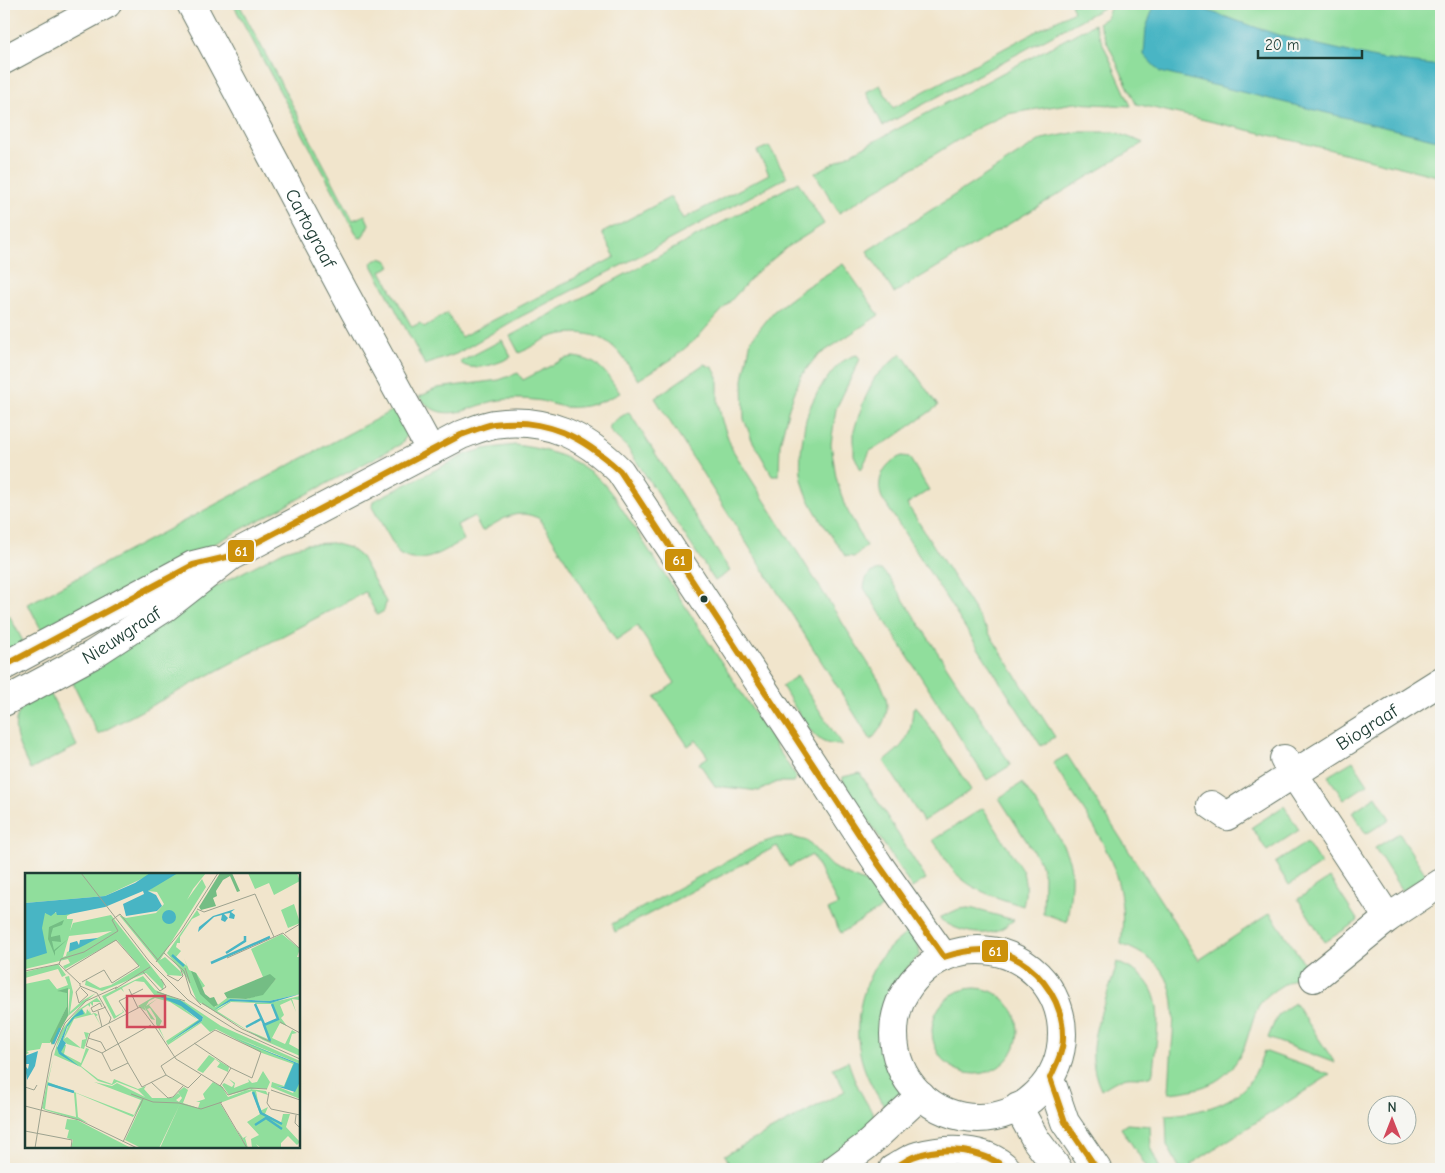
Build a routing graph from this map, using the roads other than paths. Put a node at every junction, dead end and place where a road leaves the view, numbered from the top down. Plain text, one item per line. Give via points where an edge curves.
1 (107, 4) edge
2 (191, 4) edge
3 (4, 60) edge
4 (431, 450) junction
5 (231, 556) junction
6 (4, 666) edge
7 (1441, 682) edge
8 (4, 702) edge
9 (1289, 766) junction
10 (1211, 805) dead end
11 (1441, 883) edge
12 (1388, 918) junction
13 (944, 957) junction
14 (1314, 978) dead end
15 (1050, 1078) junction
16 (921, 1095) junction
17 (1018, 1107) junction
18 (835, 1169) edge
19 (893, 1169) edge
20 (1007, 1169) edge
21 (1058, 1169) edge
22 (1096, 1169) edge

1 - 3 street
2 - 4 street, Cartograaf
4 - 5 street, Nieuwgraaf
4 - 13 street, Nieuwgraaf via 461,435 492,425 517,422 572,434 602,453 620,471 873,857
5 - 6 street, Nieuwgraaf via 194,565
5 - 8 street, Nieuwgraaf via 166,607 92,655
7 - 9 street, Biograaf
9 - 10 street, Biograaf via 1227,816
9 - 12 street
11 - 12 street
12 - 14 street
13 - 15 street via 962,951 1000,952 1040,976 1053,995 1063,1037 1059,1058
13 - 16 street via 924,970 908,988 898,1008 894,1032 897,1055 906,1077
15 - 17 street via 1031,1100
15 - 22 street via 1065,1122
16 - 17 street via 957,1115 978,1118 999,1115
16 - 18 street via 866,1146
17 - 21 street via 1036,1140
19 - 20 street via 915,1156 958,1150 984,1155

